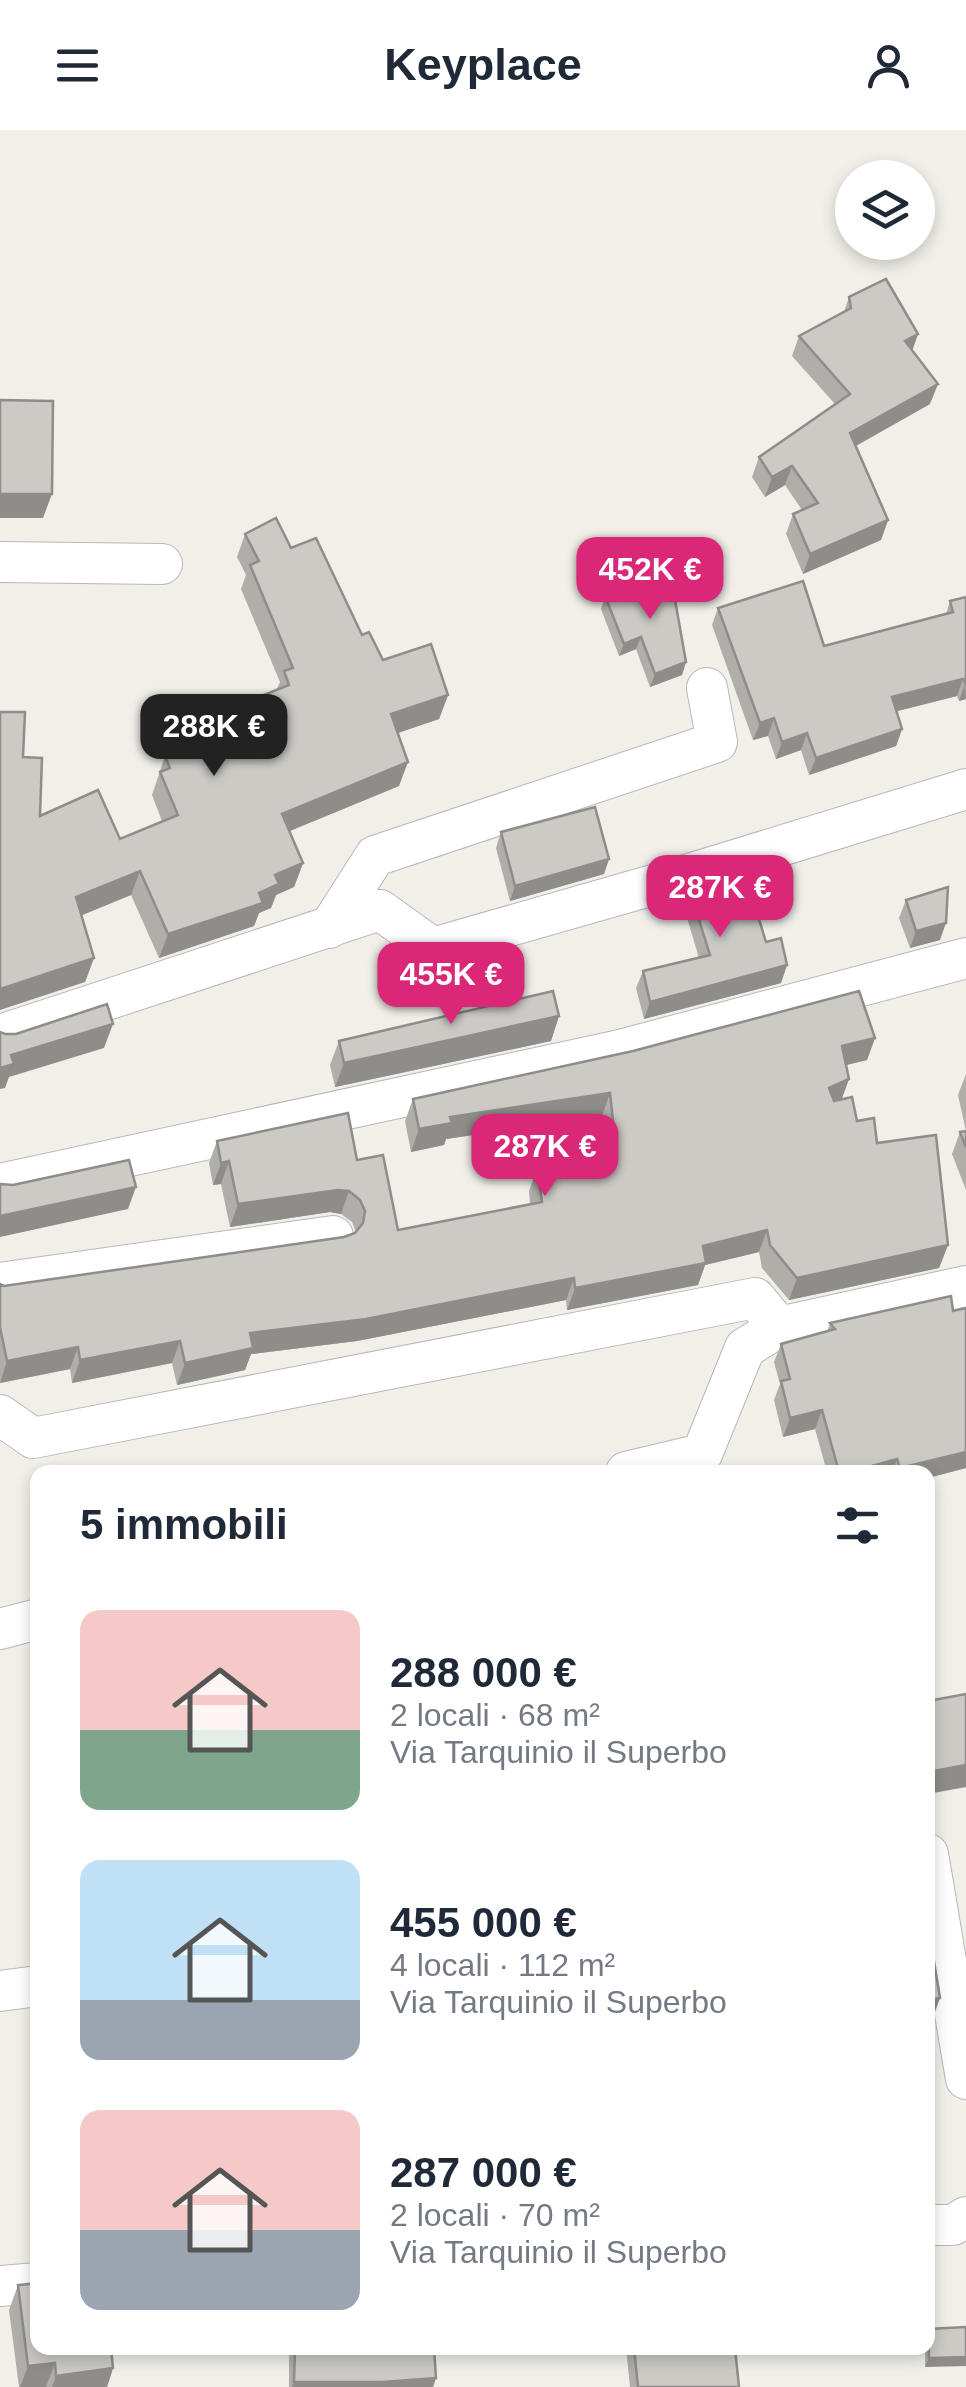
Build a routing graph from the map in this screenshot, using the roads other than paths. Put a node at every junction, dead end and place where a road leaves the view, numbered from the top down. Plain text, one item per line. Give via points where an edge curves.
1 (0, 562) edge
2 (162, 564) dead end
3 (707, 688) dead end
4 (966, 789) edge
5 (329, 928) junction
6 (966, 958) edge
7 (0, 1035) edge
8 (0, 1184) edge
9 (333, 1236) edge
10 (0, 1282) edge
11 (966, 1286) edge
12 (779, 1327) junction
13 (0, 1415) edge
14 (656, 1465) edge
15 (30, 1621) edge
16 (0, 1628) edge
17 (935, 1895) edge
18 (30, 1987) edge
19 (0, 1992) edge
20 (966, 2079) edge
21 (966, 2217) edge
22 (935, 2226) edge
23 (30, 2284) edge
24 (0, 2286) edge

1 - 2 street
3 - 5 street via 717,742 375,856
4 - 5 street via 434,948 380,910
5 - 7 street
6 - 8 street via 620,1050
9 - 10 street
11 - 12 street
12 - 13 street via 756,1298 33,1438
12 - 14 street via 745,1348 702,1454
15 - 16 street
17 - 20 street
18 - 19 street
21 - 22 street
23 - 24 street

